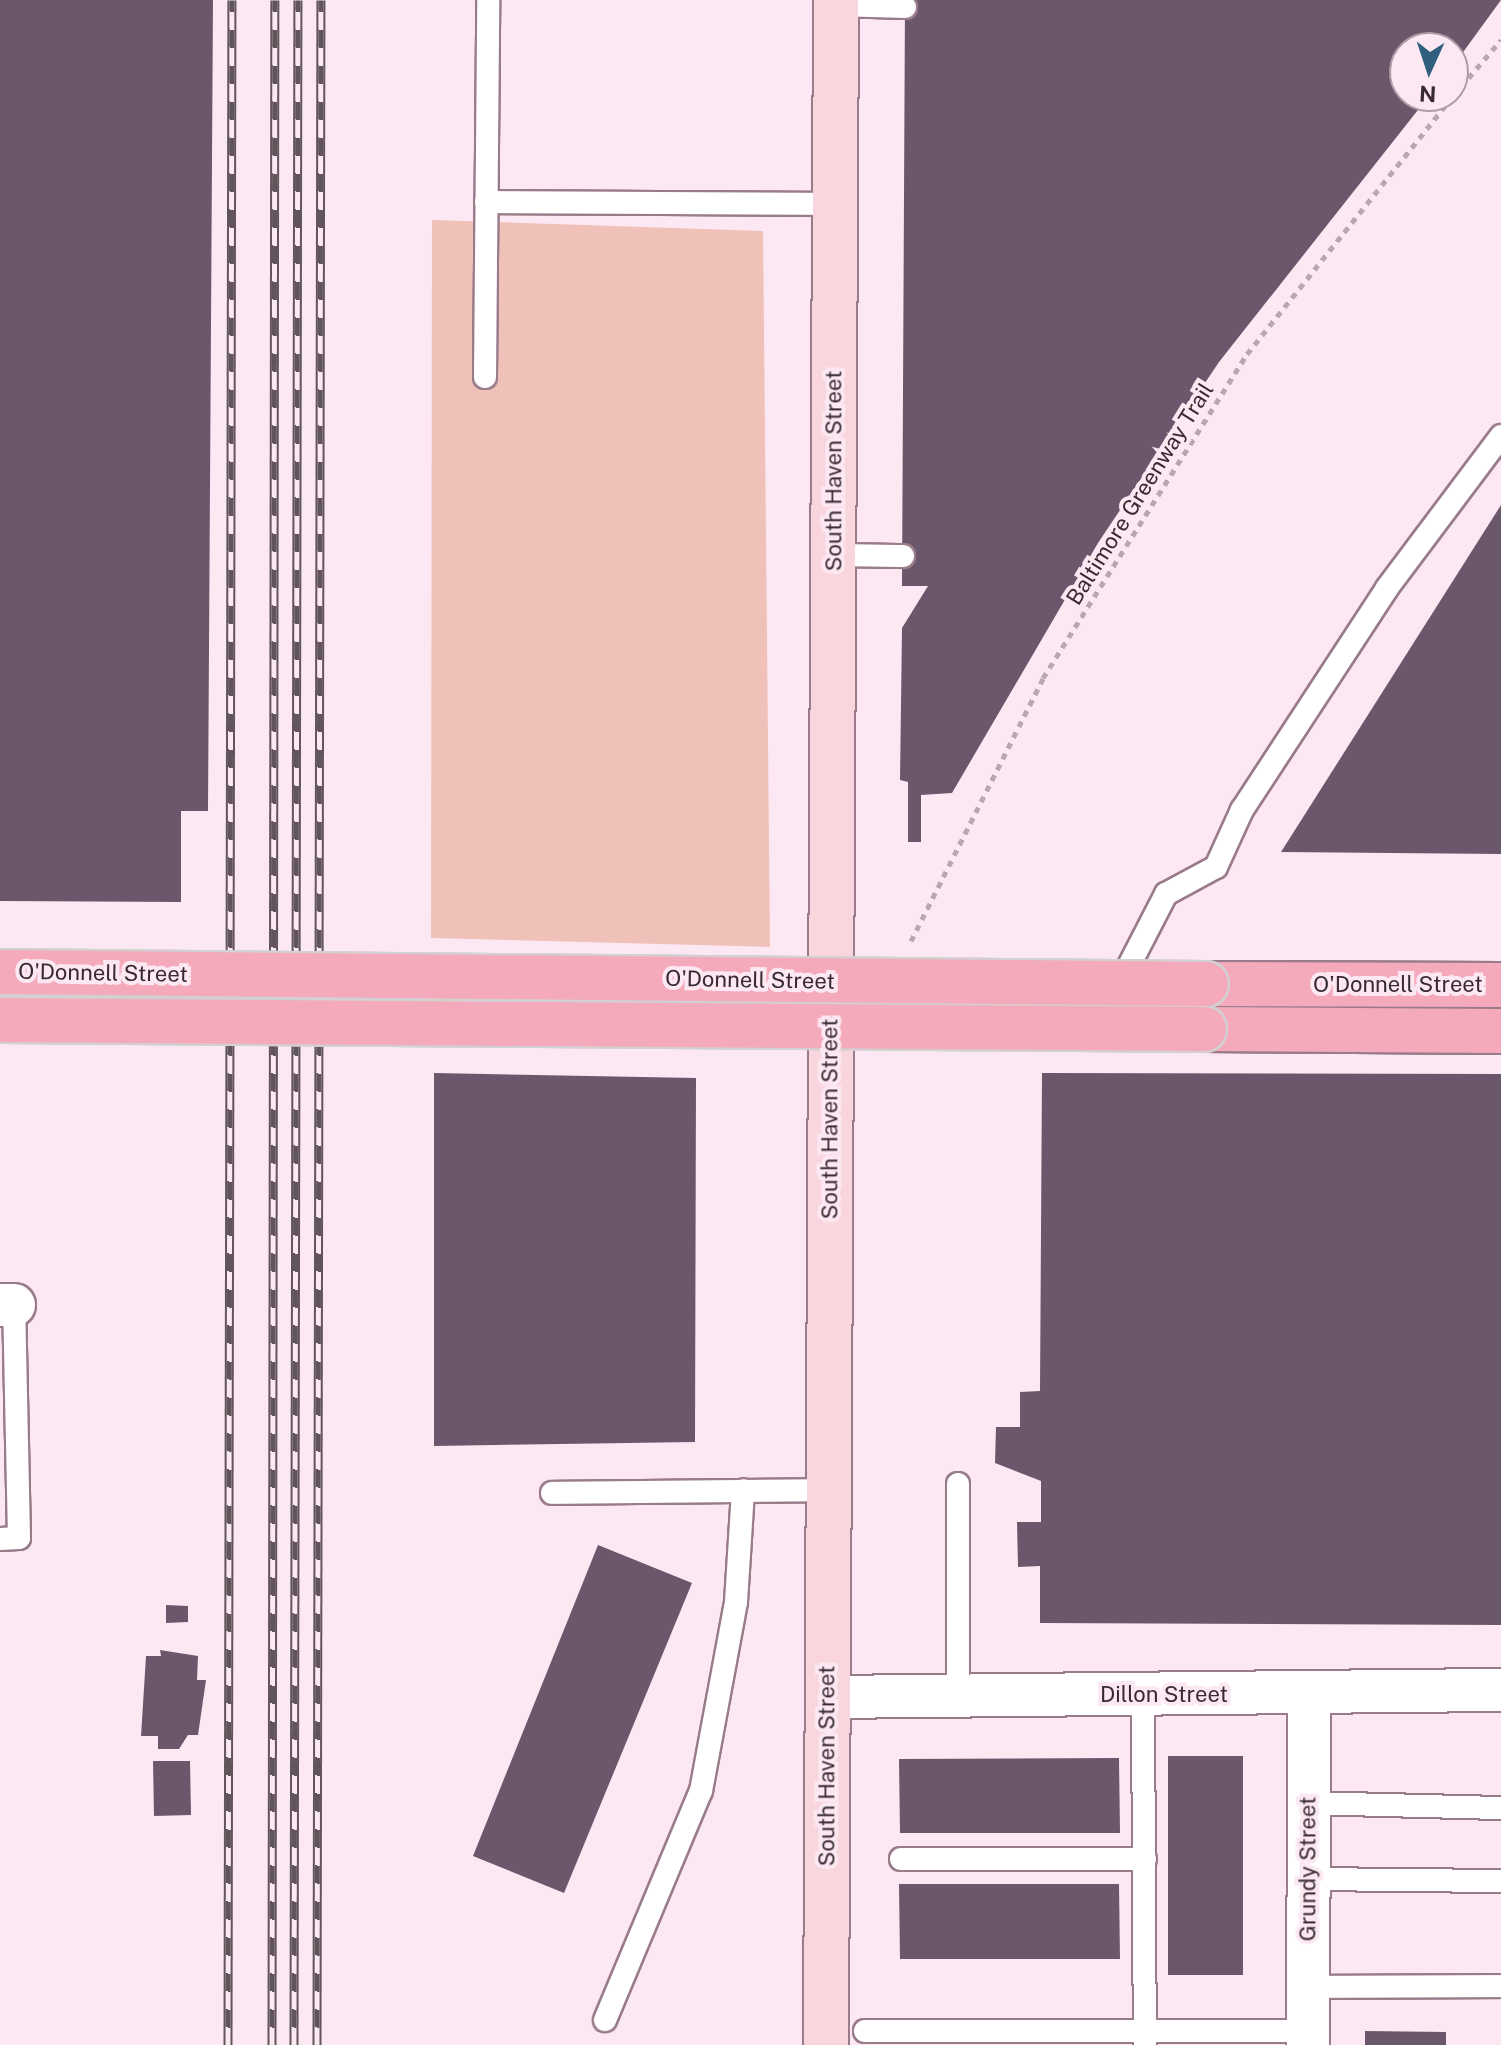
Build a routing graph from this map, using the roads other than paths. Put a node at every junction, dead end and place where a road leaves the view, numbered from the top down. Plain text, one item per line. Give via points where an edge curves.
1 (488, 0) edge
2 (836, 2) edge
3 (905, 7) dead end
4 (486, 202) junction
5 (835, 204) junction
6 (485, 377) dead end
7 (1501, 436) edge
8 (833, 555) junction
9 (903, 556) dead end
10 (0, 972) edge
11 (1501, 985) edge
12 (0, 1006) edge
13 (0, 1020) edge
14 (831, 1020) junction
15 (1501, 1031) edge
16 (7, 1305) edge
17 (958, 1484) dead end
18 (743, 1490) junction
19 (828, 1490) junction
20 (552, 1493) dead end
21 (0, 1539) edge
22 (1501, 1690) edge
23 (1309, 1694) junction
24 (1143, 1695) junction
25 (827, 1697) junction
26 (958, 1697) junction
27 (1308, 1803) junction
28 (1501, 1808) edge
29 (901, 1859) dead end
30 (1145, 1859) junction
31 (1308, 1879) junction
32 (1501, 1881) edge
33 (1501, 1986) edge
34 (1308, 1987) junction
35 (605, 2020) dead end
36 (846, 2038) edge
37 (1308, 2038) edge
38 (1145, 2039) edge

1 - 4 lane
2 - 3 lane
2 - 5 street, South Haven Street
4 - 5 lane
4 - 6 lane
5 - 8 street, South Haven Street
7 - 14 lane via 1379,601 1242,810 1216,867 1166,894 1101,1020
8 - 9 lane
8 - 14 street, South Haven Street
10 - 11 main road, O'Donnell Street, bridge
12 - 14 street, O'Donnell Street
13 - 15 main road, O'Donnell Street, bridge
14 - 19 street, South Haven Street
16 - 21 lane via 19,1538
17 - 26 lane
18 - 19 lane
18 - 20 lane
18 - 35 lane via 736,1602 701,1791
19 - 25 street, South Haven Street
22 - 23 street, Dillon Street
23 - 24 street, Dillon Street
23 - 27 street, Grundy Street
24 - 26 street, Dillon Street
24 - 30 lane
25 - 26 street, Dillon Street
25 - 36 street, South Haven Street
27 - 28 lane
27 - 31 street, Grundy Street
29 - 30 lane
30 - 38 lane
31 - 32 lane
31 - 34 street, Grundy Street
33 - 34 lane
34 - 37 street, Grundy Street
36 - 38 lane
37 - 38 lane

